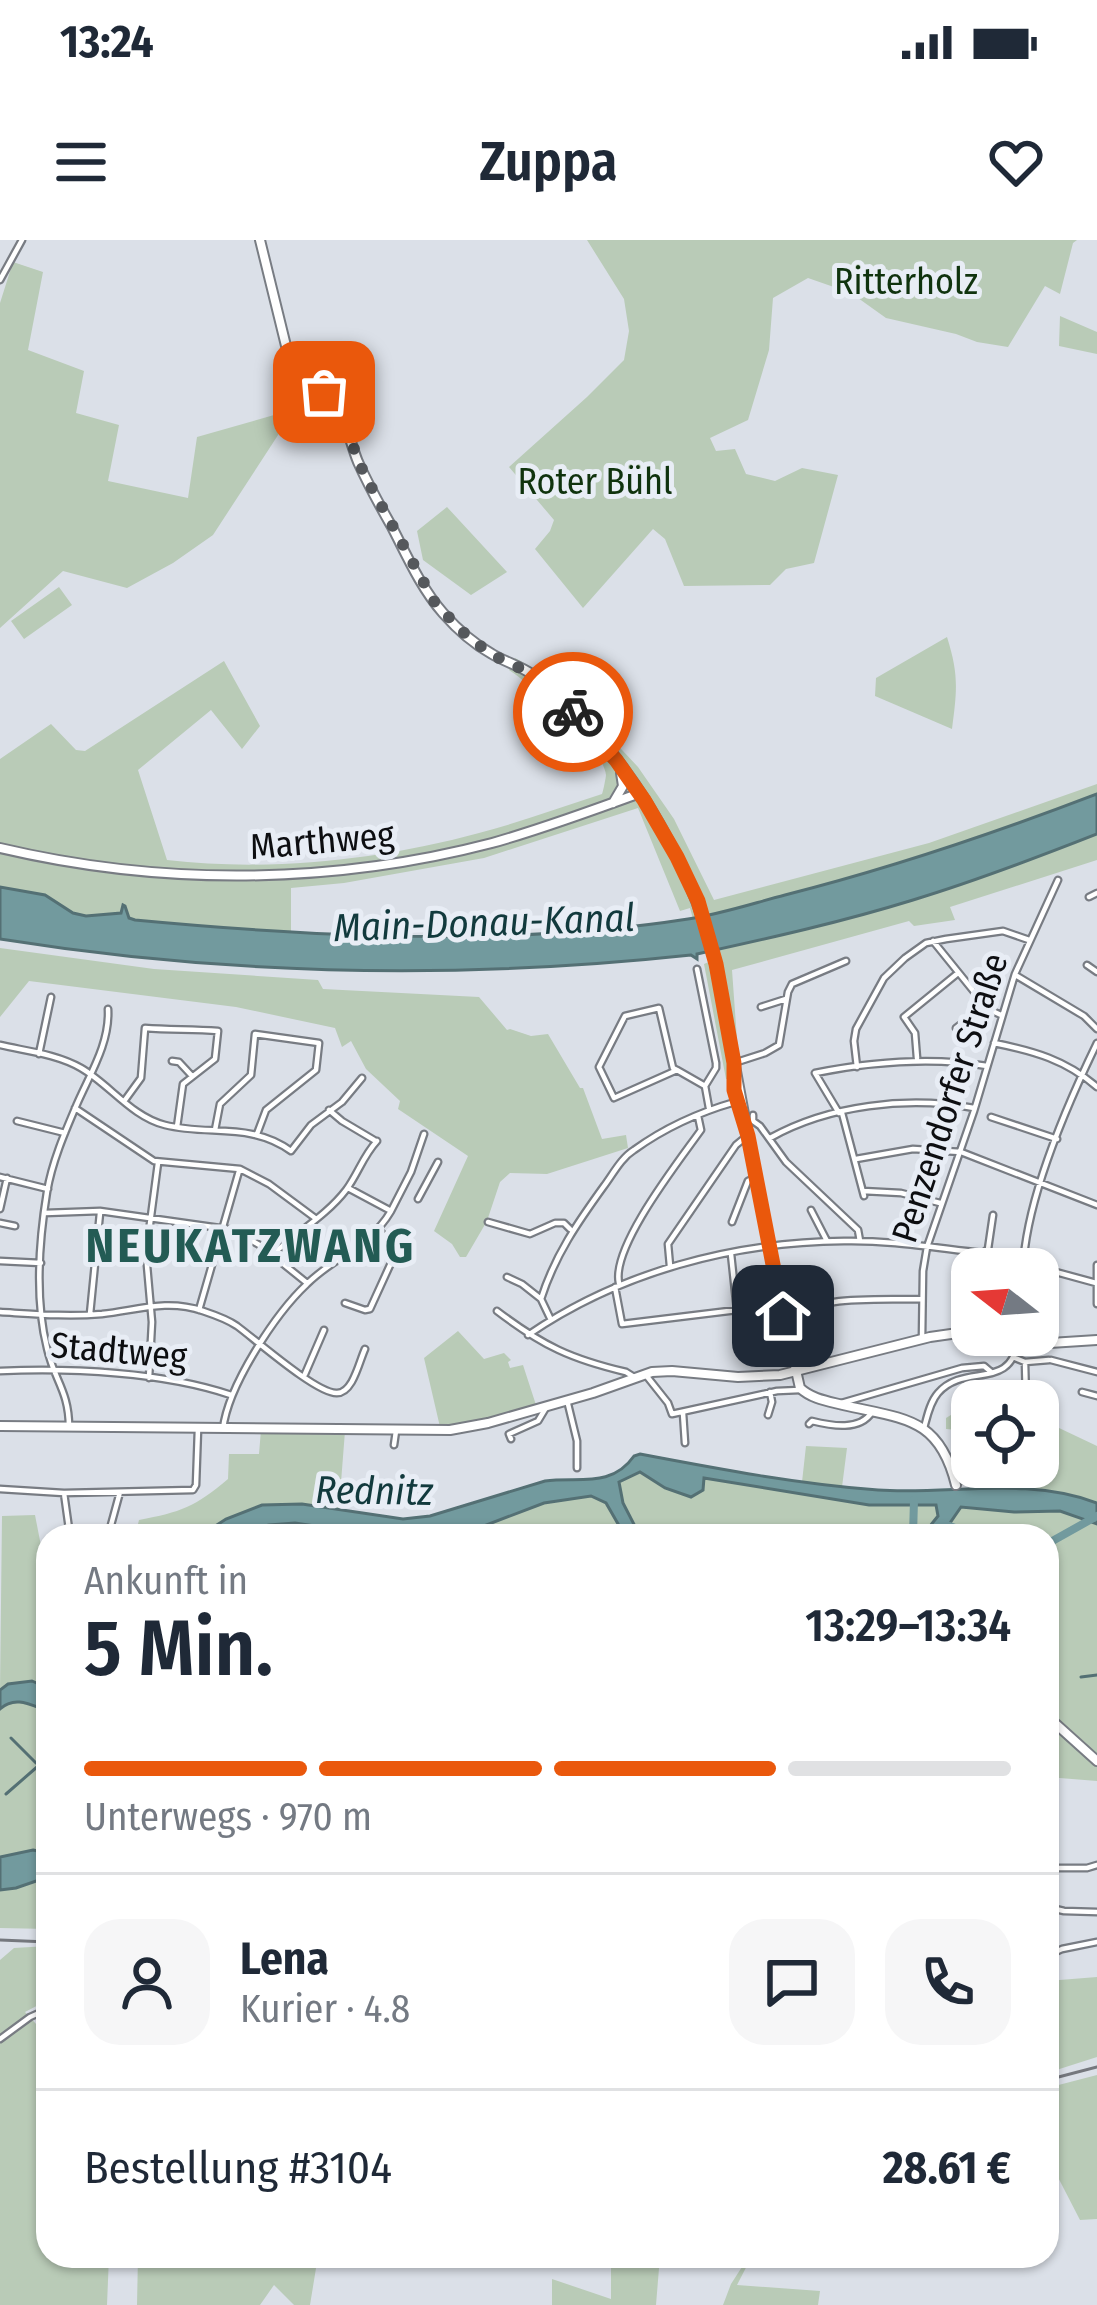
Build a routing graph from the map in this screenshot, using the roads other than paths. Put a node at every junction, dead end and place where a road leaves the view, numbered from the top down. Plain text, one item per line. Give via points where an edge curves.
1 (22, 240) edge
2 (260, 240) edge
3 (0, 280) edge
4 (616, 760) junction
5 (640, 793) junction
6 (613, 803) junction
7 (0, 848) edge
8 (1058, 880) dead end
9 (1030, 940) junction
10 (933, 941) junction
11 (845, 961) dead end
12 (1087, 965) dead end
13 (697, 969) dead end
14 (1097, 972) edge
15 (958, 973) junction
16 (1015, 974) junction
17 (51, 998) dead end
18 (786, 999) junction
19 (985, 1006) junction
20 (761, 1007) dead end
21 (108, 1009) dead end
22 (1002, 1016) junction
23 (956, 1028) dead end
24 (1097, 1029) edge
25 (994, 1043) junction
26 (1097, 1043) edge
27 (0, 1046) edge
28 (39, 1054) junction
29 (172, 1061) dead end
30 (917, 1061) junction
31 (734, 1063) junction
32 (987, 1066) junction
33 (857, 1067) junction
34 (676, 1070) junction
35 (1082, 1074) junction
36 (91, 1075) junction
37 (192, 1076) junction
38 (362, 1078) dead end
39 (705, 1086) junction
40 (1097, 1087) edge
41 (740, 1100) junction
42 (125, 1101) junction
43 (75, 1108) junction
44 (975, 1108) junction
45 (329, 1110) junction
46 (709, 1111) junction
47 (841, 1113) junction
48 (752, 1114) dead end
49 (698, 1116) junction
50 (991, 1117) dead end
51 (17, 1121) dead end
52 (178, 1127) junction
53 (215, 1130) junction
54 (65, 1133) junction
55 (257, 1134) junction
56 (424, 1134) dead end
57 (748, 1136) junction
58 (770, 1138) junction
59 (1057, 1139) junction
60 (961, 1152) junction
61 (856, 1159) junction
62 (158, 1162) junction
63 (438, 1162) dead end
64 (240, 1169) junction
65 (756, 1177) junction
66 (3, 1178) edge
67 (1040, 1185) junction
68 (348, 1188) junction
69 (48, 1189) junction
70 (418, 1199) dead end
71 (942, 1203) junction
72 (1097, 1205) edge
73 (0, 1209) edge
74 (391, 1210) junction
75 (811, 1210) dead end
76 (100, 1211) junction
77 (45, 1213) junction
78 (993, 1214) dead end
79 (315, 1218) junction
80 (150, 1219) junction
81 (488, 1222) dead end
82 (732, 1222) dead end
83 (0, 1223) edge
84 (15, 1226) dead end
85 (222, 1227) junction
86 (380, 1230) junction
87 (572, 1231) junction
88 (827, 1241) junction
89 (860, 1241) junction
90 (769, 1246) junction
91 (927, 1247) junction
92 (988, 1248) edge
93 (1025, 1248) edge
94 (951, 1250) edge
95 (730, 1254) junction
96 (272, 1256) junction
97 (0, 1261) edge
98 (41, 1263) junction
99 (1097, 1265) edge
100 (670, 1266) junction
101 (1059, 1274) edge
102 (507, 1276) dead end
103 (307, 1283) junction
104 (1096, 1283) edge
105 (617, 1286) junction
106 (541, 1299) junction
107 (922, 1299) junction
108 (345, 1303) dead end
109 (152, 1304) junction
110 (1097, 1304) edge
111 (199, 1310) junction
112 (497, 1311) dead end
113 (0, 1312) edge
114 (42, 1315) junction
115 (90, 1315) junction
116 (783, 1316) junction
117 (550, 1320) junction
118 (622, 1324) junction
119 (324, 1330) dead end
120 (620, 1333) dead end
121 (951, 1334) edge
122 (528, 1335) junction
123 (922, 1339) junction
124 (1097, 1340) edge
125 (1059, 1343) edge
126 (261, 1345) junction
127 (365, 1349) dead end
128 (1015, 1358) joint
129 (1025, 1362) junction
130 (0, 1370) edge
131 (55, 1370) junction
132 (795, 1372) junction
133 (991, 1372) junction
134 (1097, 1372) edge
135 (304, 1377) junction
136 (648, 1377) junction
137 (149, 1378) junction
138 (634, 1378) junction
139 (1025, 1380) edge
140 (801, 1390) junction
141 (770, 1392) junction
142 (1082, 1392) dead end
143 (231, 1395) junction
144 (1097, 1396) edge
145 (567, 1400) junction
146 (838, 1404) junction
147 (547, 1406) junction
148 (872, 1412) junction
149 (683, 1413) junction
150 (767, 1415) dead end
151 (809, 1424) dead end
152 (0, 1426) edge
153 (69, 1427) junction
154 (924, 1428) junction
155 (198, 1429) junction
156 (223, 1429) junction
157 (396, 1431) junction
158 (511, 1439) dead end
159 (685, 1443) dead end
160 (394, 1445) dead end
161 (577, 1468) dead end
162 (951, 1470) edge
163 (0, 1489) edge
164 (120, 1492) junction
165 (64, 1493) junction
166 (68, 1524) edge
167 (111, 1524) edge
168 (1059, 1726) edge
169 (1097, 1761) edge
170 (1097, 1864) edge
171 (1059, 1868) edge
172 (1059, 1908) edge
173 (1097, 1912) edge
174 (1097, 1942) edge
175 (1059, 1950) edge
176 (36, 2014) edge
177 (0, 2039) edge

1 - 3 street
2 - 4 main road via 289,358 338,409 435,603 482,647 536,677
4 - 5 main road
4 - 6 main road via 623,786
5 - 6 main road, Marthweg
5 - 31 main road via 698,901
6 - 7 main road, Marthweg via 477,846 312,873 150,872
8 - 9 street, Penzendorfer Straße
9 - 10 street via 997,931
9 - 16 street, Penzendorfer Straße
10 - 15 street
10 - 33 street via 884,978 854,1034
11 - 18 street via 797,980
12 - 14 street
13 - 39 street via 716,1063
15 - 19 street
15 - 30 street via 904,1017 915,1033
16 - 22 street, Penzendorfer Straße
16 - 24 street
17 - 28 street
18 - 20 street
18 - 31 street via 779,1045
19 - 22 street
19 - 23 street
21 - 36 street
22 - 25 street, Penzendorfer Straße
25 - 32 street, Penzendorfer Straße
25 - 35 street via 1049,1056
26 - 35 street
27 - 28 street
28 - 36 street
29 - 37 street
30 - 32 street
30 - 33 street
31 - 41 main road
32 - 44 street, Penzendorfer Straße
33 - 47 street via 815,1072
34 - 34 street via 659,1008 623,1018 599,1067 614,1098
34 - 39 street
35 - 40 street
35 - 59 street
36 - 42 street
36 - 43 street
37 - 42 street via 215,1059 218,1031 145,1028 141,1078
37 - 52 street via 181,1087
38 - 45 street
39 - 46 street
41 - 46 street
41 - 57 main road
42 - 52 street
43 - 54 street
43 - 62 street
44 - 47 street via 902,1103
44 - 60 street, Penzendorfer Straße
45 - 55 street via 291,1151
45 - 68 street via 376,1141
46 - 49 street
47 - 58 street
47 - 61 street
48 - 58 street
49 - 87 street via 626,1156
49 - 105 street via 701,1130 630,1239
50 - 59 street
51 - 54 street
52 - 53 street
53 - 55 street
53 - 55 street via 220,1103 251,1076 256,1034 320,1043 317,1068 266,1110
54 - 69 street
56 - 74 street
57 - 65 main road
57 - 100 street via 668,1244
58 - 89 street
59 - 67 street
60 - 61 street via 913,1149
60 - 67 street
60 - 71 street, Penzendorfer Straße
61 - 71 street via 864,1194
62 - 64 street
62 - 80 street
63 - 70 street
64 - 79 street
64 - 85 street
65 - 82 street
65 - 90 main road
66 - 69 street
66 - 73 street
67 - 72 street
67 - 93 street
68 - 74 street
68 - 79 street
69 - 77 street
71 - 91 street, Penzendorfer Straße
74 - 86 street
75 - 88 street
76 - 77 street
76 - 80 street
76 - 115 street
77 - 98 street
78 - 92 street
79 - 96 street
80 - 85 street
80 - 109 street
81 - 87 street via 530,1234 556,1223
83 - 84 street
85 - 96 street
85 - 111 street
86 - 103 street
86 - 108 street via 395,1252 387,1275 370,1309
87 - 106 street
88 - 89 street
88 - 90 street
89 - 91 street
90 - 95 street
90 - 116 main road
91 - 94 street
91 - 107 street, Penzendorfer Straße
95 - 100 street
95 - 118 street via 737,1310
96 - 103 street
97 - 98 street
98 - 114 street
99 - 104 street
100 - 105 street
101 - 104 street
102 - 106 street
103 - 126 street
104 - 110 street
105 - 117 street
105 - 118 street
106 - 117 street
107 - 116 street via 830,1303
107 - 123 street, Penzendorfer Straße
109 - 111 street
109 - 115 street
109 - 137 street
111 - 126 street
112 - 122 street
113 - 114 street
114 - 115 street
114 - 131 street
116 - 132 main road
117 - 122 street
118 - 120 street
119 - 135 street
121 - 123 main road
122 - 138 street
123 - 132 main road
124 - 125 main road
126 - 135 street
126 - 143 street
127 - 135 street via 340,1394
128 - 129 street
128 - 133 street
129 - 134 street
129 - 139 street
130 - 131 street, Stadtweg
131 - 137 street, Stadtweg
131 - 153 street
132 - 136 main road via 667,1370
132 - 140 main road
133 - 146 street via 962,1368
133 - 154 street via 940,1390
136 - 138 main road
136 - 149 street via 672,1414
137 - 143 street, Stadtweg
138 - 145 main road
140 - 141 street
140 - 146 main road
141 - 149 street
141 - 150 street
142 - 144 street
143 - 156 street
145 - 147 main road
145 - 161 street
146 - 148 main road
147 - 157 main road via 469,1428
147 - 158 street
148 - 151 street via 839,1426
148 - 154 main road
149 - 159 street
152 - 153 main road
153 - 155 main road
154 - 162 main road
155 - 156 main road
155 - 164 street via 193,1490
156 - 157 main road
157 - 160 street
163 - 165 street
164 - 165 street
164 - 167 street
165 - 166 street
168 - 169 main road
170 - 171 street
172 - 173 street
174 - 175 street
176 - 177 street

